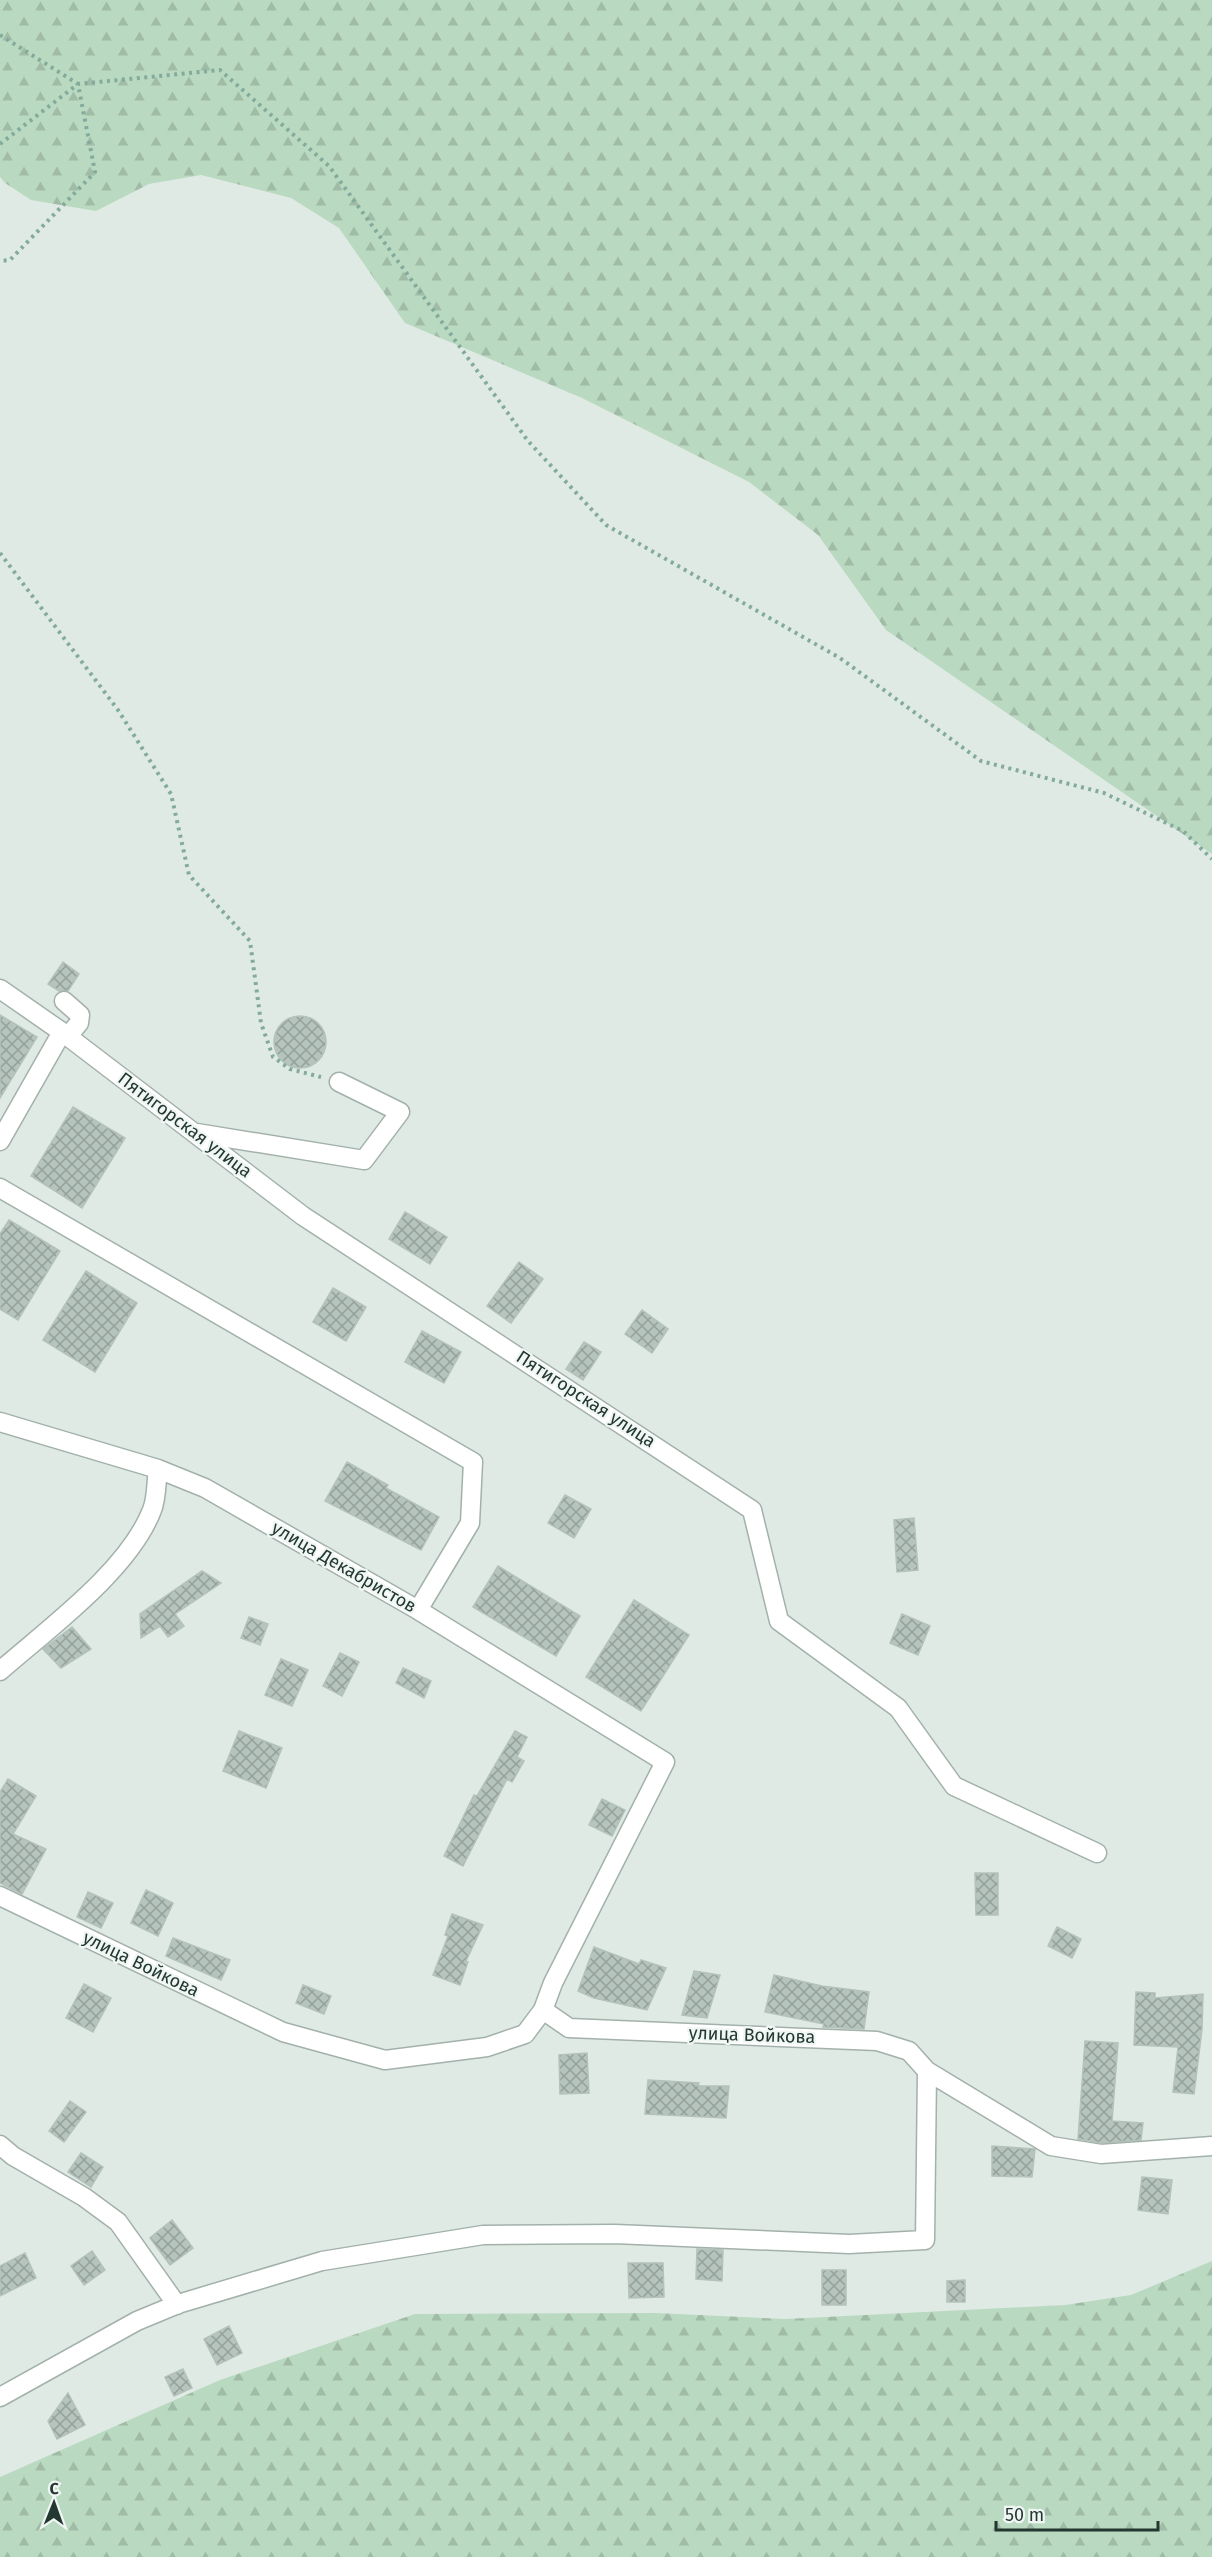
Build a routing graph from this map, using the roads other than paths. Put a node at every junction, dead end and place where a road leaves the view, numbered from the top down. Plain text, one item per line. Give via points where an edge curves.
1 (0, 989) edge
2 (64, 1000) dead end
3 (65, 1034) junction
4 (339, 1082) road end
5 (195, 1133) junction
6 (0, 1141) edge
7 (0, 1188) edge
8 (0, 1422) edge
9 (158, 1469) junction
10 (418, 1610) junction
11 (0, 1671) edge
12 (1097, 1853) dead end
13 (0, 1896) edge
14 (543, 2010) junction
15 (927, 2071) junction
16 (0, 2145) edge
17 (1212, 2146) edge
18 (177, 2305) junction
19 (0, 2397) edge

1 - 3 street, Пятигорская улица
2 - 3 street via 80,1015 79,1023
3 - 5 street, Пятигорская улица
3 - 6 street
4 - 5 street via 400,1112 364,1160
5 - 12 street, Пятигорская улица via 303,1216 752,1510 779,1621 898,1708 954,1786
7 - 10 street via 473,1461 470,1522
8 - 9 street, улица Декабристов
9 - 10 street, улица Декабристов via 205,1488
9 - 11 street via 153,1508 140,1536 114,1570
10 - 14 street, улица Декабристов via 665,1762
13 - 14 street, улица Войкова via 283,2032 385,2060 487,2047 525,2034
14 - 15 street, улица Войкова via 569,2028 877,2041 909,2051
15 - 17 street, улица Войкова via 1051,2146 1101,2154
15 - 18 street via 925,2240 849,2244 615,2234 483,2235 322,2261
16 - 18 street via 118,2222
18 - 19 street via 137,2321

